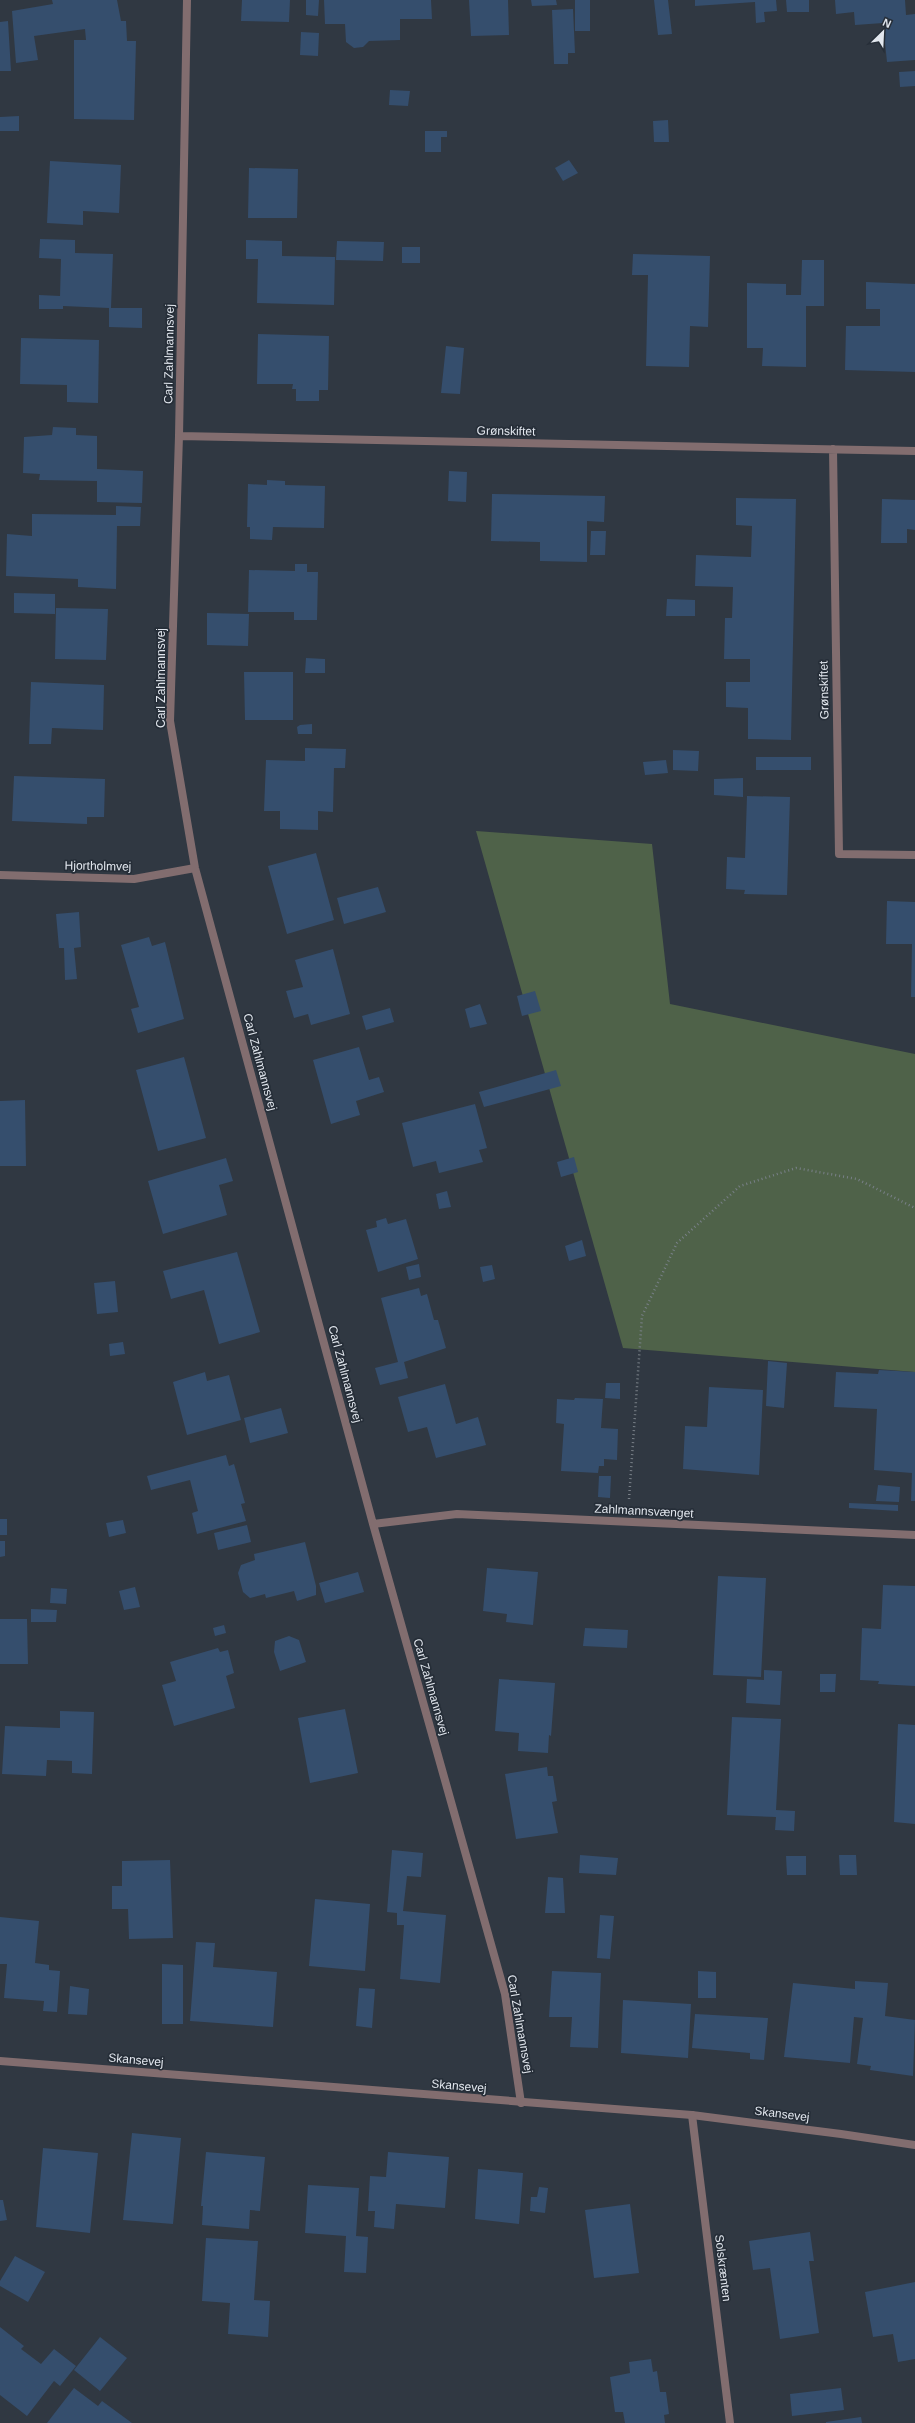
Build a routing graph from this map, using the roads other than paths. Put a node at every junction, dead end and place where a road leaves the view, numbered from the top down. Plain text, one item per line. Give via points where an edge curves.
1 (187, 0) edge
2 (179, 436) junction
3 (833, 449) junction
4 (915, 451) edge
5 (915, 855) edge
6 (195, 868) junction
7 (0, 876) edge
8 (373, 1524) junction
9 (915, 1535) edge
10 (0, 2061) edge
11 (521, 2103) junction
12 (692, 2115) junction
13 (915, 2145) edge
14 (730, 2423) edge

1 - 2 street, Carl Zahlmannsvej
2 - 3 street, Grønskiftet
2 - 6 street, Carl Zahlmannsvej via 170,721
3 - 4 street, Grønskiftet
3 - 5 street, Grønskiftet via 839,854
6 - 7 street, Hjortholmvej via 134,879
6 - 8 street, Carl Zahlmannsvej
8 - 9 street, Zahlmannsvænget via 457,1514
8 - 11 street, Carl Zahlmannsvej via 504,1994
10 - 11 street, Skansevej
11 - 12 street, Skansevej
12 - 13 street, Skansevej
12 - 14 street, Solskrænten

